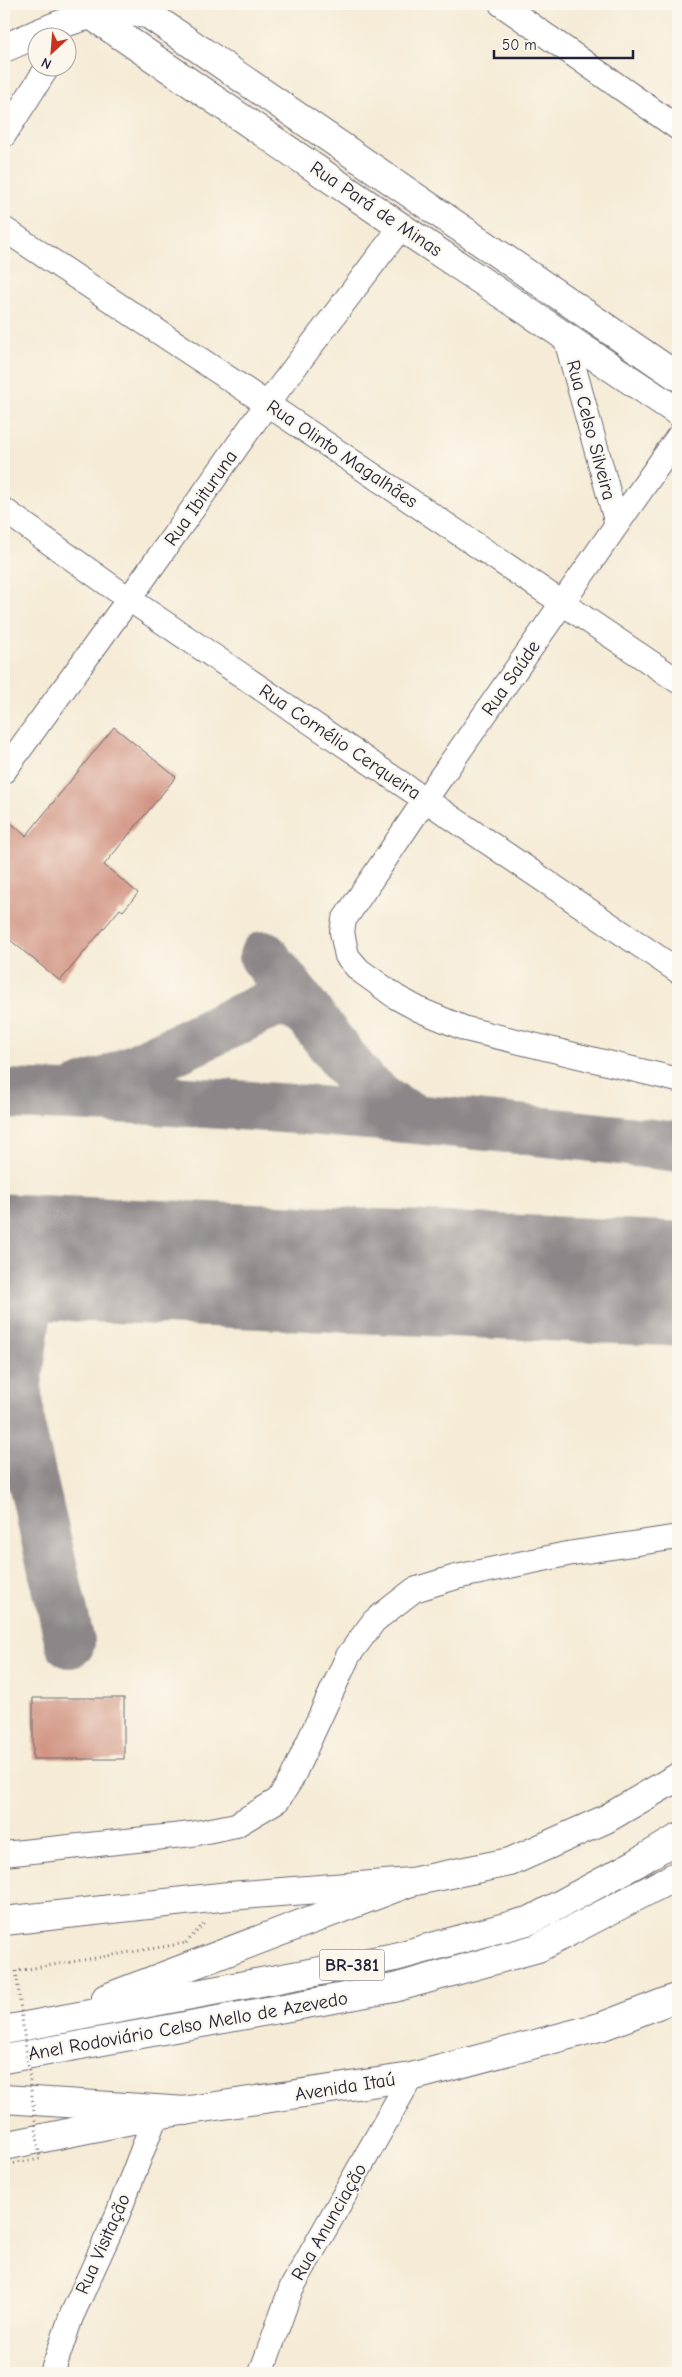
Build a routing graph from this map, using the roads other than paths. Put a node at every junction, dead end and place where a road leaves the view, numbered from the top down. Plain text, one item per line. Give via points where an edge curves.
1 (501, 4) edge
2 (141, 9) edge
3 (78, 18) edge
4 (4, 48) edge
5 (41, 78) edge
6 (678, 128) edge
7 (4, 135) edge
8 (401, 227) junction
9 (4, 229) edge
10 (565, 336) junction
11 (678, 377) edge
12 (267, 404) junction
13 (678, 412) edge
14 (678, 437) edge
15 (4, 510) edge
16 (617, 524) junction
17 (129, 600) junction
18 (563, 604) junction
19 (678, 682) edge
20 (4, 772) edge
21 (425, 800) junction
22 (678, 971) edge
23 (678, 1080) edge
24 (678, 1537) edge
25 (678, 1777) edge
26 (678, 1838) edge
27 (4, 1854) edge
28 (678, 1875) edge
29 (411, 1882) junction
30 (4, 1921) edge
31 (678, 1997) edge
32 (41, 2023) junction
33 (4, 2030) edge
34 (4, 2059) edge
35 (411, 2077) junction
36 (4, 2098) edge
37 (186, 2111) junction
38 (156, 2115) junction
39 (4, 2146) edge
40 (52, 2373) edge
41 (261, 2373) edge

1 - 6 street
2 - 3 main road
2 - 11 main road, Rua Pará de Minas
3 - 4 main road
3 - 8 main road, Rua Pará de Minas
5 - 7 street
8 - 10 main road, Rua Pará de Minas
8 - 12 street, Rua Ibituruna
9 - 12 street, Rua Olinto Magalhães
10 - 13 main road, Rua Pará de Minas
10 - 16 street, Rua Celso Silveira
12 - 17 street, Rua Ibituruna
12 - 18 street, Rua Olinto Magalhães
14 - 16 street, Rua Saúde
15 - 17 street, Rua Cornélio Cerqueira
16 - 18 street, Rua Saúde
17 - 20 street, Rua Ibituruna
17 - 21 street, Rua Cornélio Cerqueira
18 - 19 street, Rua Olinto Magalhães
18 - 21 street, Rua Saúde
21 - 22 street, Rua Cornélio Cerqueira
21 - 23 street, Rua Saúde via 344,920 342,932 347,956 396,997 466,1029
24 - 27 street via 456,1576 414,1590 374,1621 348,1656 291,1780 278,1800 236,1825 192,1834
25 - 29 main road via 606,1819 510,1862
26 - 32 main road, Anel Rodoviário Celso Mello de Azevedo / BR-381 via 532,1920 395,1957
28 - 34 main road, Anel Rodoviário Celso Mello de Azevedo / BR-381 via 538,1948 394,1988
29 - 30 main road via 229,1896
29 - 32 main road
31 - 35 main road, Avenida Itaú via 603,2026
32 - 33 main road, Anel Rodoviário Celso Mello de Azevedo / BR-381
35 - 37 main road, Avenida Itaú
35 - 41 street, Rua Anunciação via 291,2289
36 - 37 main road
37 - 38 main road, Avenida Itaú
38 - 39 main road, Avenida Itaú
38 - 40 street, Rua Visitação via 117,2216 71,2317

